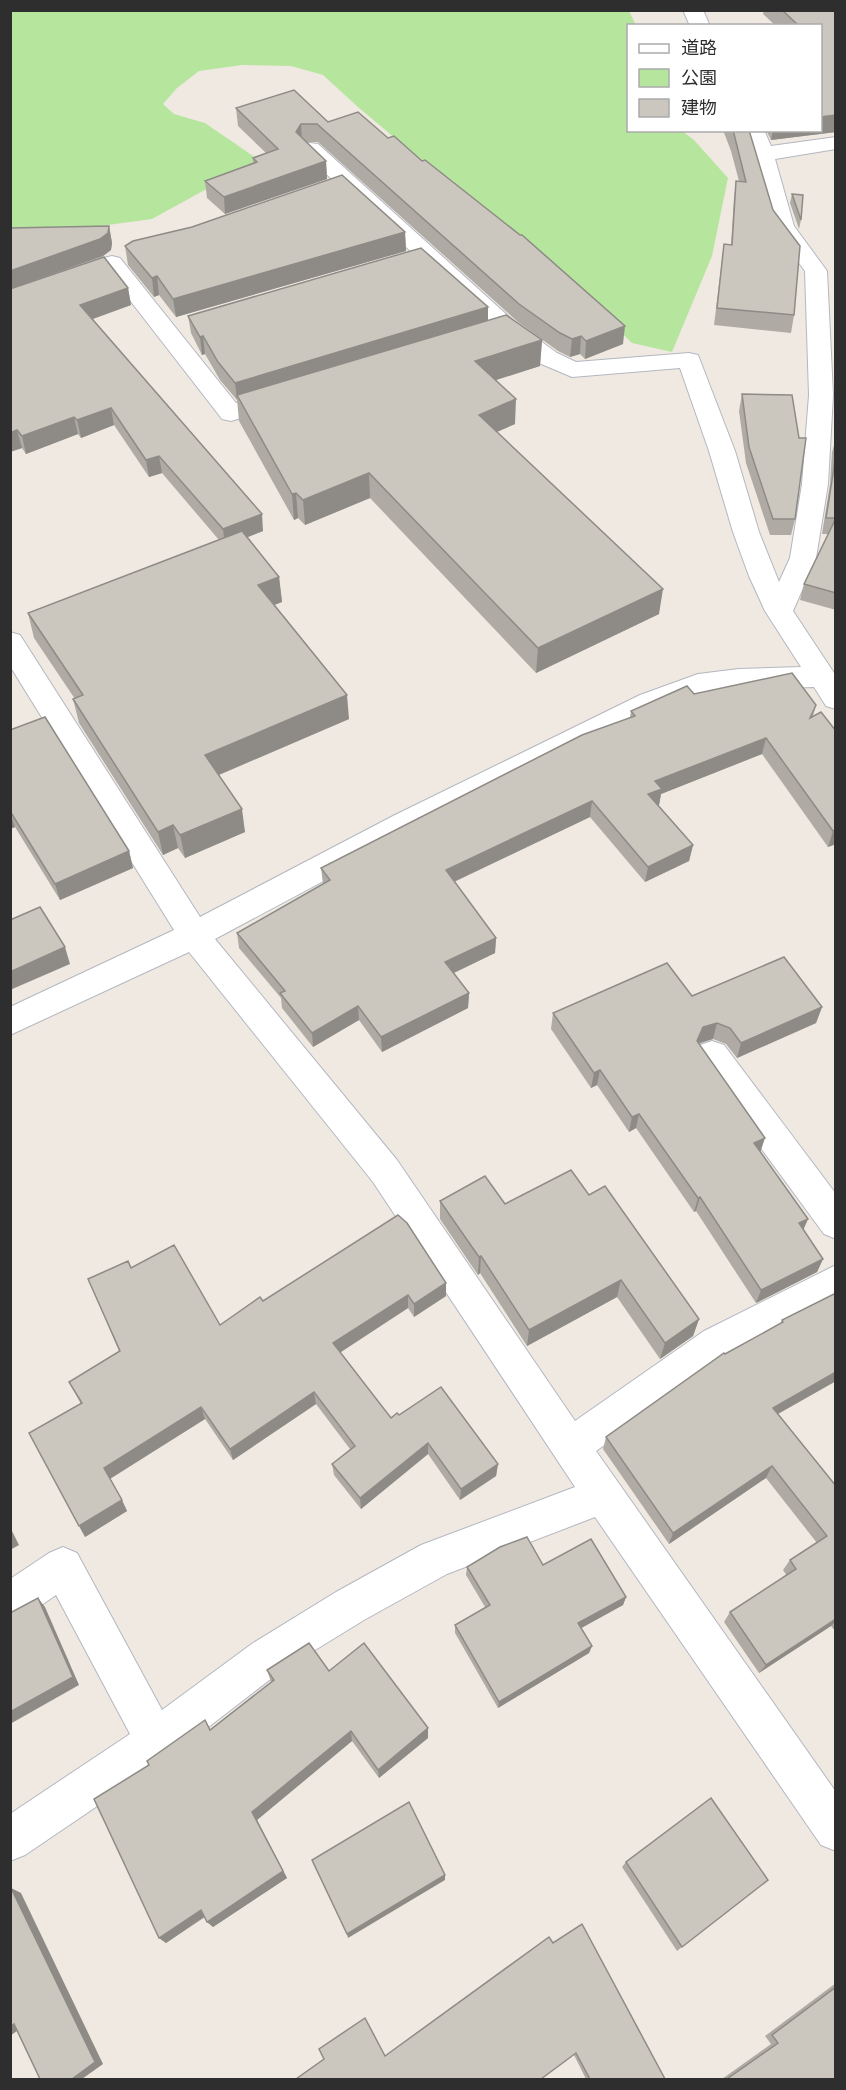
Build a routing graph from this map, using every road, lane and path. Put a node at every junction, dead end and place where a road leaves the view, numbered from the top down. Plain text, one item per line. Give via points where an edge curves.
1 (754, 132) edge
2 (836, 143) edge
3 (310, 149) edge
4 (763, 154) junction
5 (426, 255) junction
6 (403, 262) edge
7 (89, 272) edge
8 (298, 393) edge
9 (828, 393) edge
10 (779, 611) junction
11 (10, 642) edge
12 (830, 686) edge
13 (194, 935) junction
14 (10, 1022) edge
15 (712, 1055) dead end
16 (836, 1223) edge
17 (836, 1281) edge
18 (571, 1446) junction
19 (603, 1495) junction
20 (10, 1603) edge
21 (156, 1741) junction
22 (836, 1830) edge
23 (10, 1840) edge

1 - 4 street
2 - 4 street
3 - 5 street via 336,186
4 - 9 street via 783,227 816,271
5 - 6 street
5 - 10 street via 498,332 572,370 688,360 722,451 746,532
7 - 8 street via 120,257 178,326 231,413
9 - 10 street via 803,558
10 - 12 street
11 - 13 street
12 - 13 street via 739,679 698,684 650,702 404,824
13 - 14 street
13 - 18 street via 385,1171
15 - 16 street
17 - 18 street via 717,1343
18 - 19 street
19 - 21 street via 435,1559 267,1657
19 - 22 street
20 - 21 street via 63,1567
21 - 23 street

